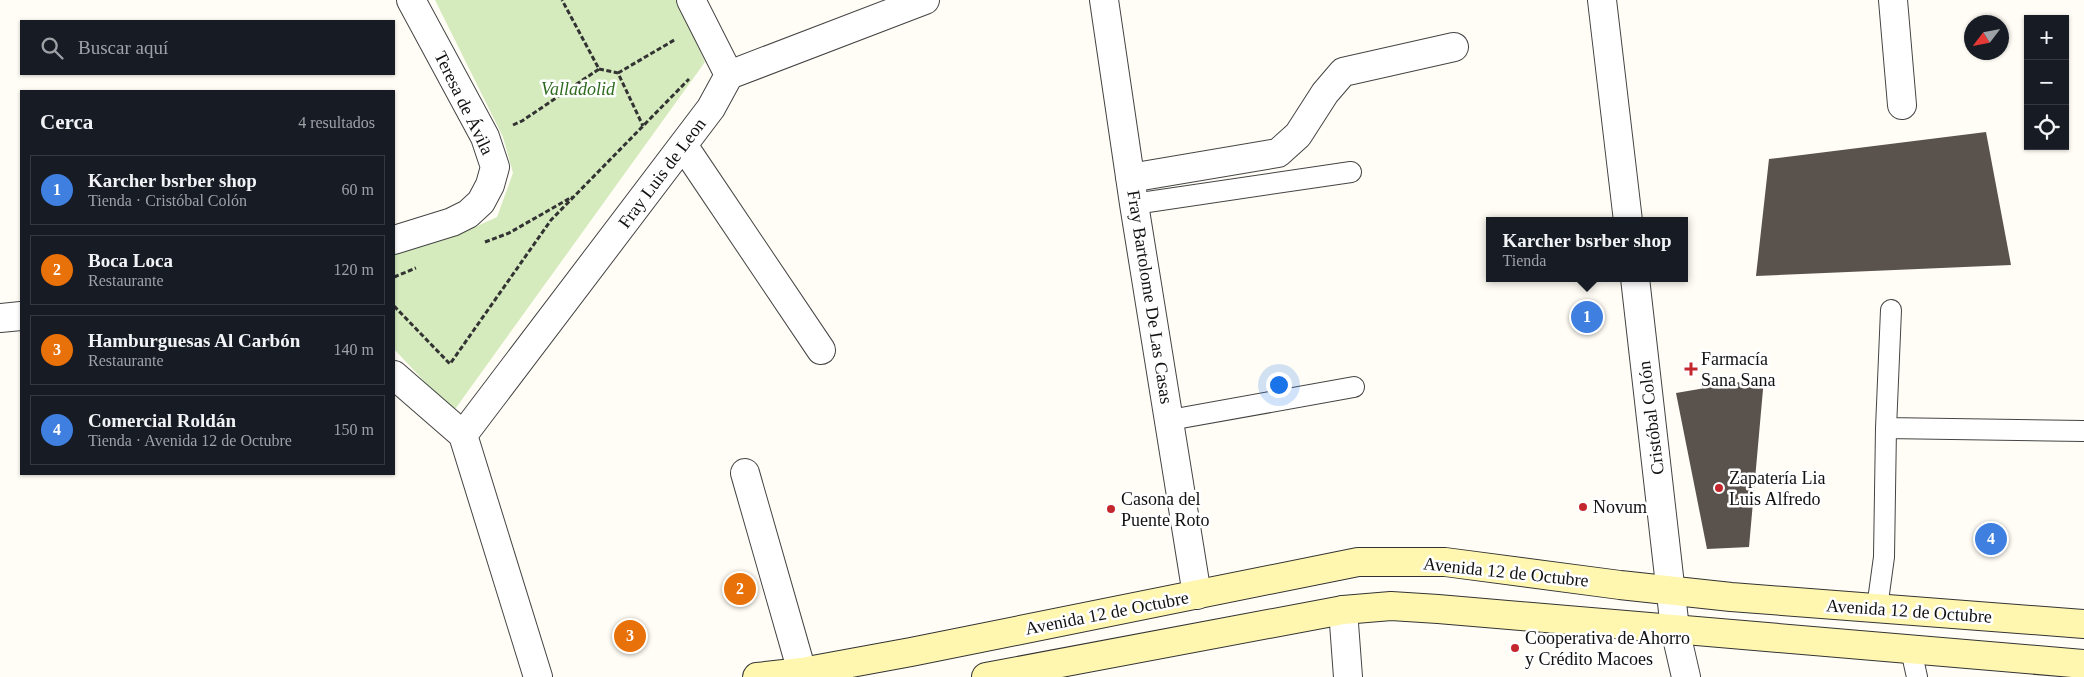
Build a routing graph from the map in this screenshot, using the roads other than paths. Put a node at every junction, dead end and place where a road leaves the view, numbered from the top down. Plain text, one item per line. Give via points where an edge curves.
1 (412, 0) edge
2 (691, 0) edge
3 (925, 0) edge
4 (1104, 0) edge
5 (1602, 0) edge
6 (1893, 0) edge
7 (1454, 47) dead end
8 (729, 75) junction
9 (1902, 105) dead end
10 (683, 145) junction
11 (1351, 172) dead end
12 (1132, 191) junction
13 (1628, 217) edge
14 (395, 240) edge
15 (1635, 282) edge
16 (1891, 310) dead end
17 (20, 316) edge
18 (0, 318) edge
19 (821, 350) dead end
20 (395, 376) edge
21 (1354, 387) dead end
22 (1170, 420) junction
23 (1886, 428) junction
24 (2083, 431) edge
25 (462, 435) junction
26 (745, 473) dead end
27 (1672, 590) junction
28 (1197, 595) junction
29 (1877, 608) junction
30 (1343, 610) junction
31 (2084, 624) edge
32 (1675, 629) junction
33 (1911, 650) junction
34 (2084, 664) edge
35 (802, 672) junction
36 (538, 677) edge
37 (757, 677) edge
38 (986, 677) edge
39 (1348, 677) edge
40 (1686, 677) edge
41 (1917, 677) edge

1 - 14 street, Teresa de Ávila via 485,137 495,167 481,202 468,214
2 - 8 street
3 - 8 street
4 - 12 street, Fray Bartolome De Las Casas
5 - 13 street
6 - 9 street
7 - 12 street via 1343,72 1298,135 1278,153
8 - 10 street, Fray Luis de Leon via 711,108
10 - 19 street
10 - 25 street, Fray Luis de Leon
11 - 12 lane
12 - 22 street, Fray Bartolome De Las Casas
15 - 27 street, Cristóbal Colón
16 - 23 lane
17 - 18 street
20 - 25 street
21 - 22 lane
22 - 28 street, Fray Bartolome De Las Casas
23 - 24 lane
23 - 29 lane via 1884,557
25 - 36 street
26 - 35 street
27 - 28 main road, Avenida 12 de Octubre via 1445,562 1358,562
27 - 29 main road, Avenida 12 de Octubre
27 - 32 street, Cristóbal Colón
28 - 35 main road, Avenida 12 de Octubre
29 - 31 main road, Avenida 12 de Octubre
30 - 32 main road via 1391,606
30 - 38 main road
30 - 39 street
32 - 33 main road
32 - 40 street, Cristóbal Colón
33 - 34 main road
33 - 41 lane
35 - 37 main road, Avenida 12 de Octubre

